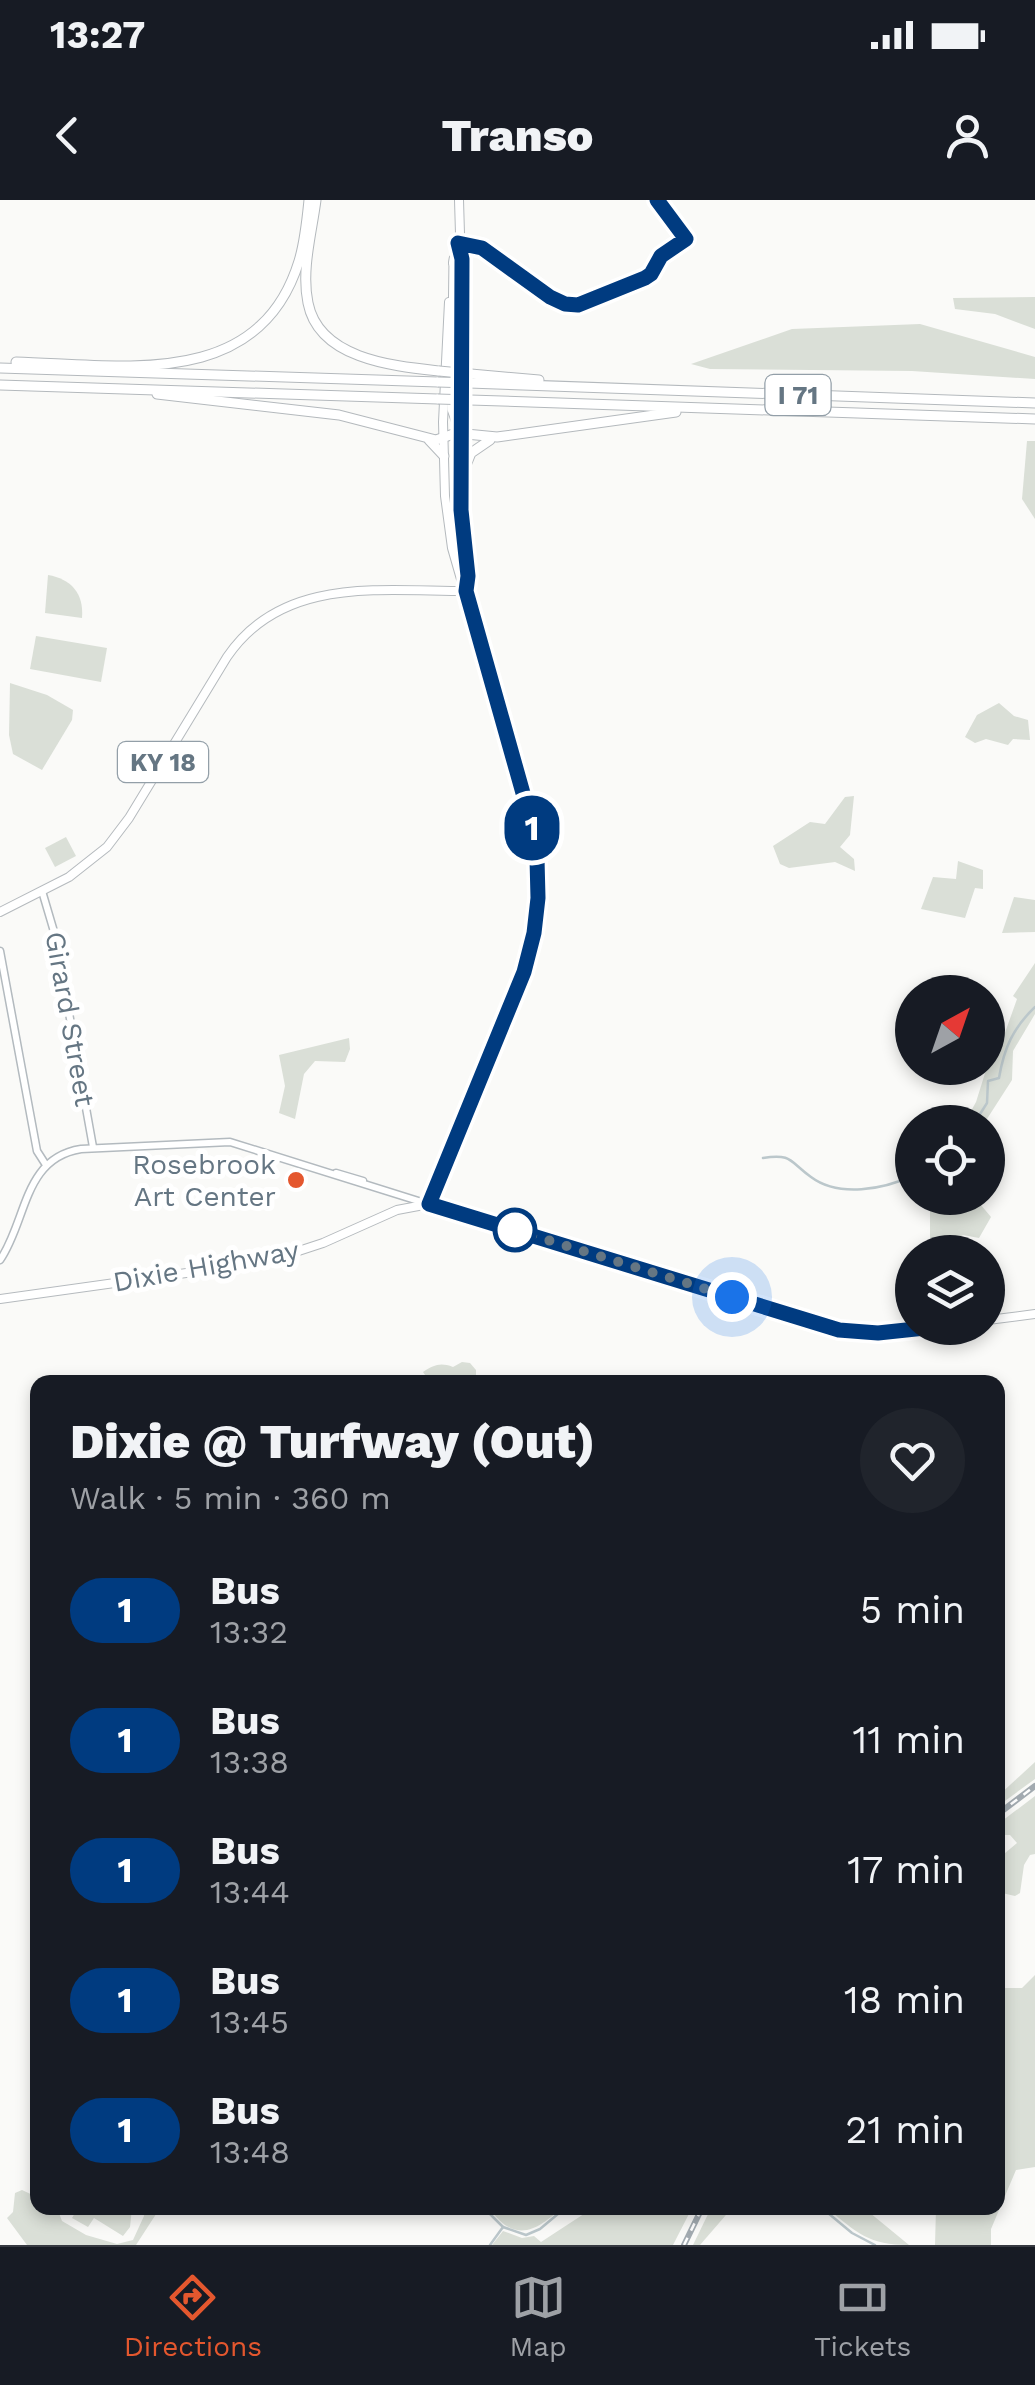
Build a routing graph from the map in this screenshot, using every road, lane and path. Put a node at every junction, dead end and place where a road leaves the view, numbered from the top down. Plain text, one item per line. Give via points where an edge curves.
1 (313, 200) edge
2 (459, 200) edge
3 (458, 243) junction
4 (454, 258) junction
5 (0, 365) edge
6 (439, 376) junction
7 (0, 385) edge
8 (135, 389) junction
9 (1035, 403) edge
10 (695, 409) junction
11 (1035, 419) edge
12 (462, 430) junction
13 (496, 437) junction
14 (427, 438) junction
15 (444, 440) junction
16 (444, 456) junction
17 (462, 475) junction
18 (466, 591) junction
19 (42, 891) junction
20 (0, 912) edge
21 (0, 951) edge
22 (93, 1148) junction
23 (46, 1165) junction
24 (429, 1204) junction
25 (0, 1260) edge
26 (0, 1299) edge
27 (1035, 1314) edge
28 (1005, 1318) edge
29 (895, 1331) edge

1 - 5 highway via 300,259 282,298 258,327 222,352 160,365
1 - 6 highway via 306,283 319,328 369,360
2 - 3 main road
3 - 4 main road
3 - 12 main road
4 - 12 highway via 452,409
4 - 15 main road
5 - 6 highway
6 - 9 highway, I 71, bridge via 539,380 560,387
7 - 8 highway, I 71
8 - 10 highway, I 71, bridge
8 - 14 highway via 328,413
10 - 11 highway, I 71
10 - 13 highway
12 - 13 highway via 476,438
12 - 15 highway
12 - 17 main road
13 - 17 highway via 471,453
14 - 15 highway
14 - 16 highway
15 - 16 main road
16 - 18 main road via 452,548
17 - 18 main road
18 - 19 main road, KY 18 via 328,594 268,615 226,656 114,839 84,867
18 - 24 main road via 530,818 538,898 524,972
19 - 20 main road, KY 18
19 - 22 street, Girard Street
21 - 23 street via 37,1151
22 - 23 street via 70,1150
22 - 24 street via 217,1140
23 - 25 street
24 - 26 main road, Dixie Highway via 385,1214 265,1262
24 - 29 main road via 839,1330
27 - 28 main road

